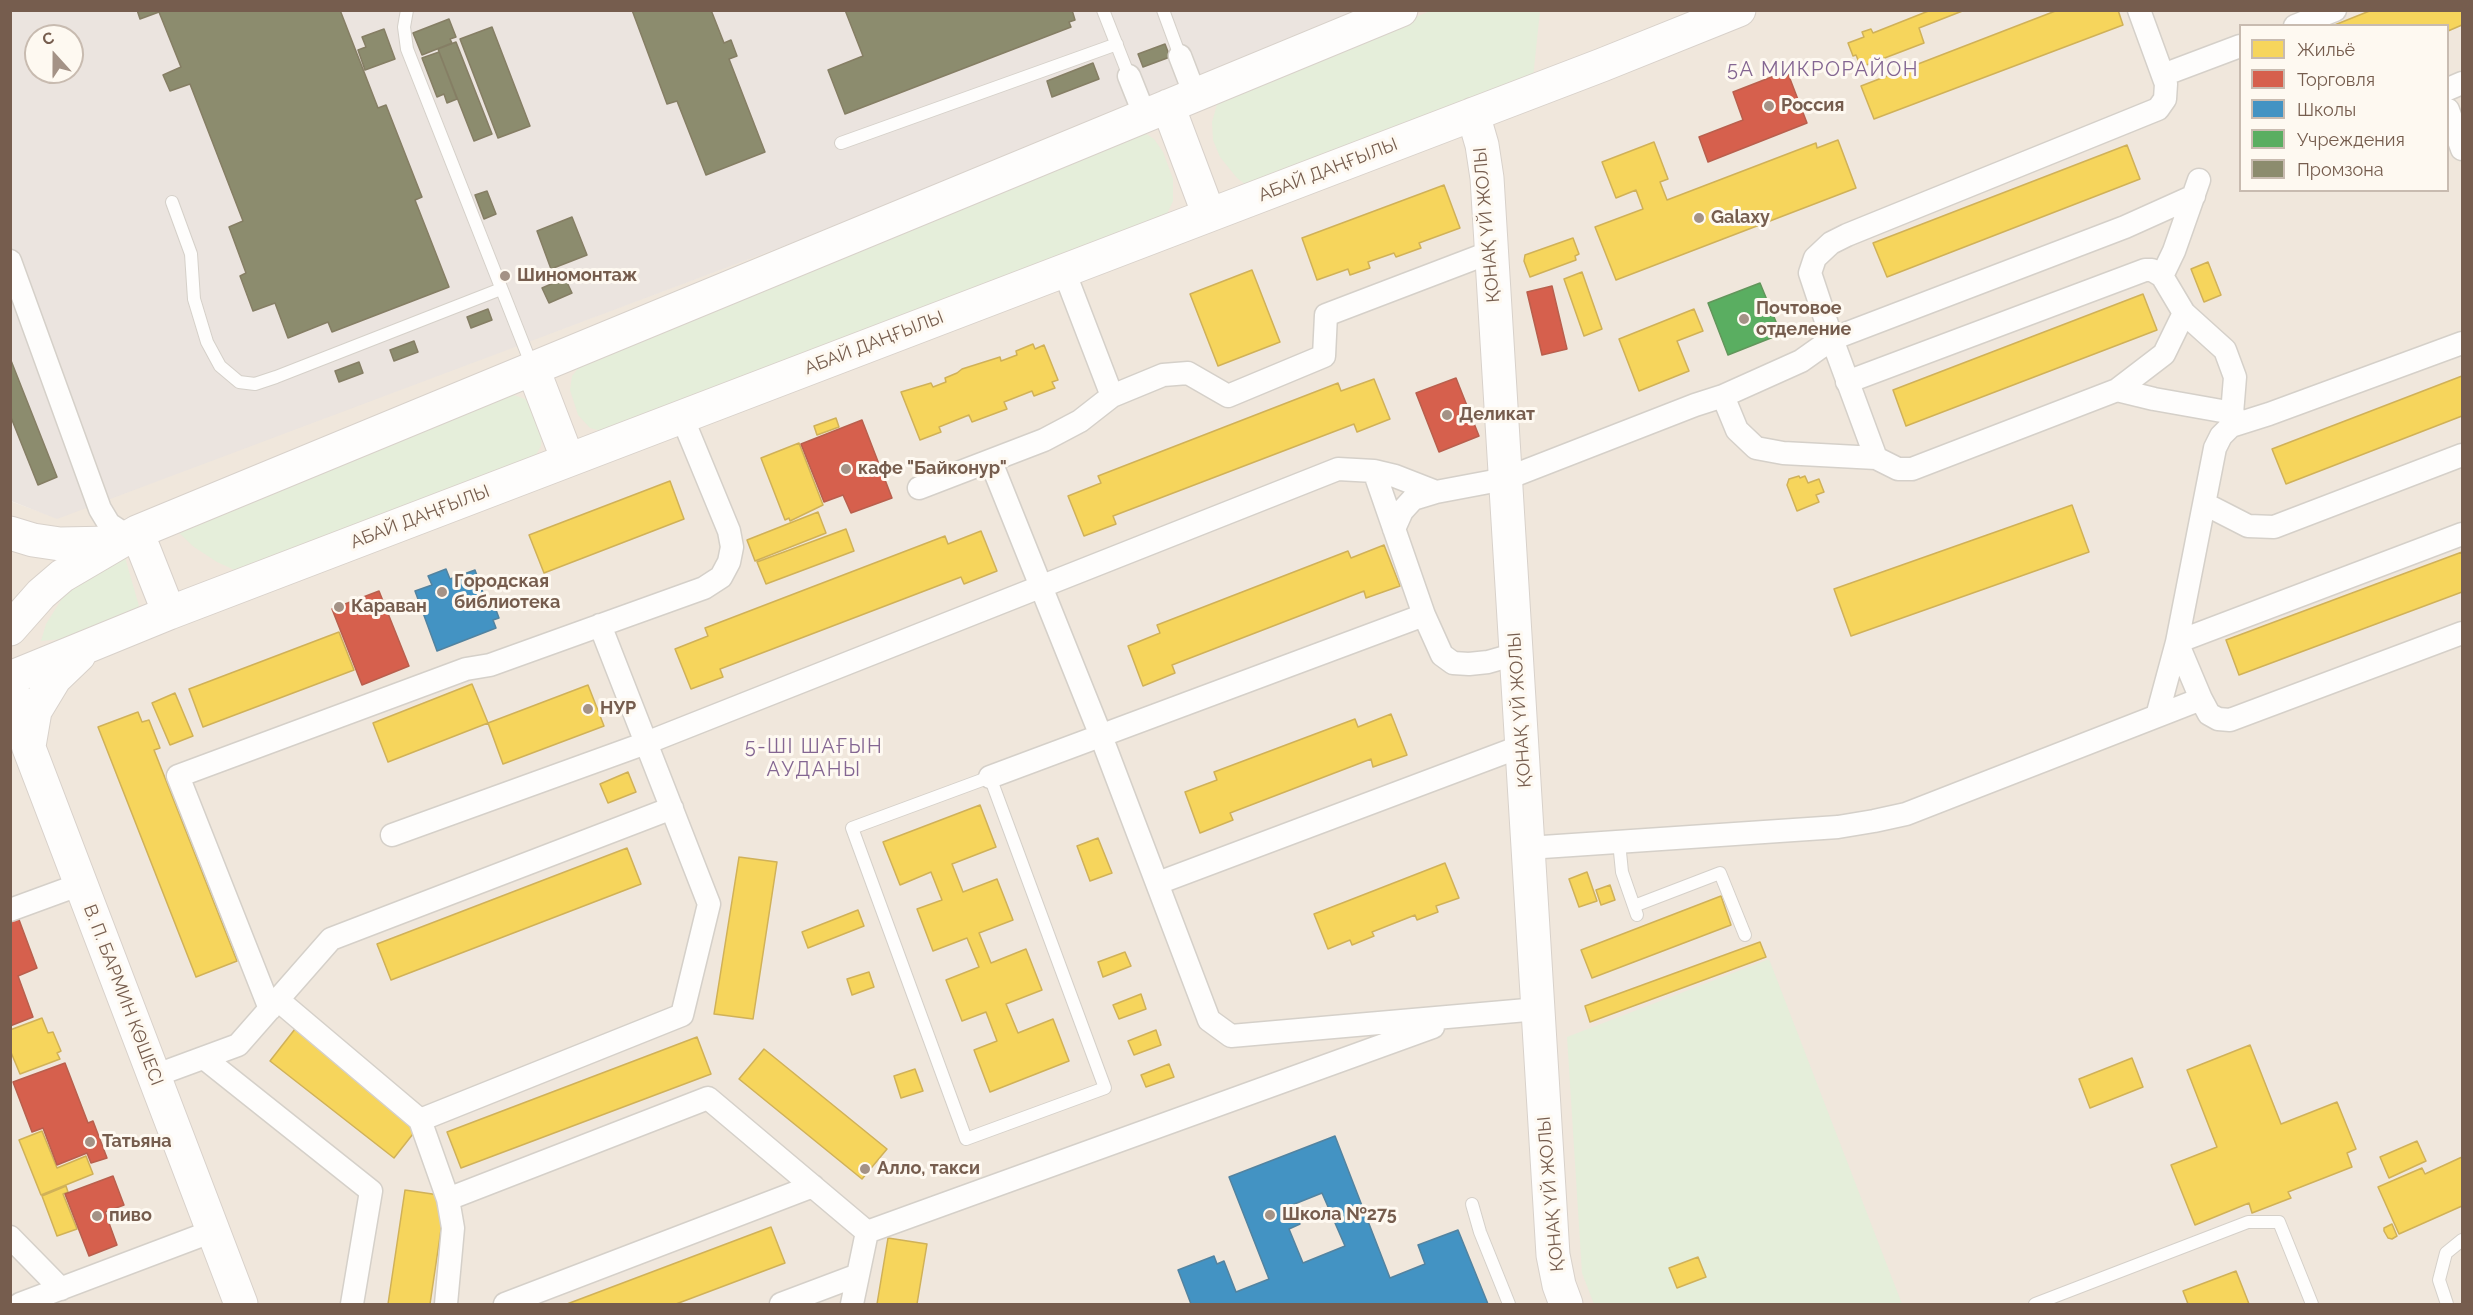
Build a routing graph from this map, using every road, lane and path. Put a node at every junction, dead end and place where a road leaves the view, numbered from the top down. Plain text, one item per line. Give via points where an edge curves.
1 (407, 10) edge
2 (1103, 10) edge
3 (1162, 10) edge
4 (1401, 10) edge
5 (1739, 10) edge
6 (2139, 10) edge
7 (2335, 10) edge
8 (2300, 24) edge
9 (1116, 44) junction
10 (2239, 47) edge
11 (1180, 56) joint
12 (2163, 75) junction
13 (1129, 76) joint
14 (2463, 83) edge
15 (2449, 89) edge
16 (1170, 106) junction
17 (2449, 113) edge
18 (1473, 114) junction
19 (841, 143) dead end
20 (2463, 149) edge
21 (172, 202) dead end
22 (1209, 216) junction
23 (1491, 252) junction
24 (10, 261) edge
25 (1064, 271) junction
26 (2162, 276) junction
27 (501, 289) junction
28 (2184, 313) junction
29 (1832, 339) junction
30 (2463, 343) edge
31 (533, 369) junction
32 (1847, 382) junction
33 (2117, 390) junction
34 (1112, 396) junction
35 (1723, 396) junction
36 (682, 417) junction
37 (2232, 419) junction
38 (2463, 455) edge
39 (1876, 458) junction
40 (568, 460) junction
41 (991, 462) junction
42 (1374, 471) junction
43 (1505, 479) junction
44 (919, 488) dead end
45 (1436, 492) junction
46 (2205, 504) junction
47 (1394, 529) junction
48 (10, 533) edge
49 (2463, 534) edge
50 (127, 537) junction
51 (1042, 587) junction
52 (169, 613) junction
53 (1424, 615) junction
54 (600, 625) junction
55 (10, 629) edge
56 (2463, 633) edge
57 (2177, 642) junction
58 (91, 645) junction
59 (1516, 654) junction
60 (10, 678) edge
61 (10, 683) edge
62 (2200, 699) junction
63 (2157, 716) junction
64 (1101, 736) junction
65 (20, 740) edge
66 (646, 742) junction
67 (1522, 746) junction
68 (990, 777) junction
69 (672, 808) junction
70 (392, 835) dead end
71 (1619, 842) junction
72 (1528, 848) junction
73 (81, 884) junction
74 (1158, 884) junction
75 (10, 910) edge
76 (1745, 935) dead end
77 (274, 1004) junction
78 (1538, 1009) junction
79 (1456, 1018) junction
80 (204, 1058) junction
81 (154, 1076) junction
82 (420, 1120) junction
83 (813, 1186) junction
84 (448, 1199) junction
85 (1472, 1204) dead end
86 (213, 1231) junction
87 (867, 1232) junction
88 (10, 1237) edge
89 (2463, 1240) edge
90 (858, 1275) junction
91 (61, 1289) junction
92 (20, 1305) edge
93 (241, 1305) edge
94 (352, 1305) edge
95 (446, 1305) edge
96 (505, 1305) edge
97 (781, 1305) edge
98 (852, 1305) edge
99 (1509, 1305) edge
100 (1566, 1305) edge
101 (2035, 1305) edge
102 (2312, 1305) edge
103 (2447, 1305) edge

1 - 27 lane via 407,49
2 - 9 lane
3 - 11 lane
4 - 16 main road
5 - 18 main road, АБАЙ ДАҢҒЫЛЫ
6 - 12 street
7 - 8 street
9 - 13 lane
9 - 19 lane
10 - 12 street
11 - 16 street
12 - 29 street via 2165,99 2158,109 1831,243 1815,258 1810,273
13 - 16 street
14 - 15 street
16 - 22 main road
16 - 31 main road
17 - 20 street
18 - 22 main road, АБАЙ ДАҢҒЫЛЫ
18 - 23 main road, ҚОНАҚ ҮЙ ЖОЛЫ via 1487,178
21 - 27 lane via 192,254 194,299 207,342 220,366 239,381 255,384 276,377
22 - 25 main road, АБАЙ ДАҢҒЫЛЫ
23 - 34 street via 1326,315 1324,356 1228,396 1188,373 1163,375
23 - 43 main road, ҚОНАҚ ҮЙ ЖОЛЫ
24 - 50 street via 100,509 109,525
25 - 34 street
25 - 36 main road, АБАЙ ДАҢҒЫЛЫ
26 - 28 street
26 - 29 street via 2197,188 2125,227
26 - 32 street via 2145,270
27 - 31 lane
28 - 33 street via 2164,354
28 - 37 street via 2225,350 2235,377
29 - 32 street
29 - 35 street via 1801,361
30 - 37 street via 2269,414
31 - 40 main road
31 - 50 main road
32 - 39 street
33 - 37 street
33 - 39 street via 1912,469 1898,469
34 - 41 street via 1080,421
35 - 39 street via 1737,430 1756,448
35 - 43 street
36 - 40 main road, АБАЙ ДАҢҒЫЛЫ
36 - 54 street via 729,531 729,562 721,577 704,588
37 - 46 street via 2215,448
38 - 46 street via 2274,527 2248,526
40 - 52 main road, АБАЙ ДАҢҒЫЛЫ
41 - 44 street
41 - 51 street
42 - 45 street
42 - 47 street
42 - 51 street via 1338,469
43 - 45 street
43 - 59 main road, ҚОНАҚ ҮЙ ЖОЛЫ
45 - 47 street via 1413,500 1402,511
46 - 57 street
47 - 53 street
48 - 50 main road via 81,545
49 - 57 street
50 - 52 main road
50 - 55 main road via 62,576
51 - 64 street
51 - 66 street
52 - 58 main road, АБАЙ ДАҢҒЫЛЫ
53 - 59 street via 1442,655 1453,663 1488,662
53 - 64 street
54 - 66 street
54 - 77 street via 490,665 466,669 178,776
56 - 62 street via 2230,720 2209,714
57 - 62 street
57 - 63 street
58 - 60 main road, АБАЙ ДАҢҒЫЛЫ
58 - 65 main road via 50,686 35,711 30,730
59 - 67 main road, ҚОНАҚ ҮЙ ЖОЛЫ
61 - 65 main road, В. П. БАРМИН КӨШЕСІ
62 - 63 street
63 - 71 street via 1906,814 1838,827
64 - 68 street
64 - 74 street
65 - 73 main road, В. П. БАРМИН КӨШЕСІ
66 - 69 street
66 - 70 street
67 - 72 main road, ҚОНАҚ ҮЙ ЖОЛЫ
67 - 74 street
68 - 68 lane via 1105,1088 966,1139 852,828
69 - 77 street via 331,939
69 - 82 street via 709,904 682,1016
71 - 72 street
71 - 76 lane via 1622,872 1635,910 1720,873
72 - 78 main road, ҚОНАҚ ҮЙ ЖОЛЫ
73 - 75 street
73 - 81 main road, В. П. БАРМИН КӨШЕСІ
74 - 79 street via 1209,1020 1231,1036
77 - 80 street via 238,1045
77 - 82 street
78 - 79 street
78 - 100 main road, ҚОНАҚ ҮЙ ЖОЛЫ via 1553,1255
79 - 87 street
80 - 81 street
80 - 94 street via 371,1191
81 - 86 main road, В. П. БАРМИН КӨШЕСІ
82 - 84 street
83 - 84 street via 708,1098
83 - 87 street
83 - 96 street
84 - 95 street via 453,1228
85 - 99 lane
86 - 91 street
86 - 93 main road, В. П. БАРМИН КӨШЕСІ
87 - 90 street
88 - 91 street
89 - 103 lane via 2446,1253 2439,1280
90 - 97 street
90 - 98 street
91 - 92 street
101 - 102 lane via 2248,1222 2279,1222

